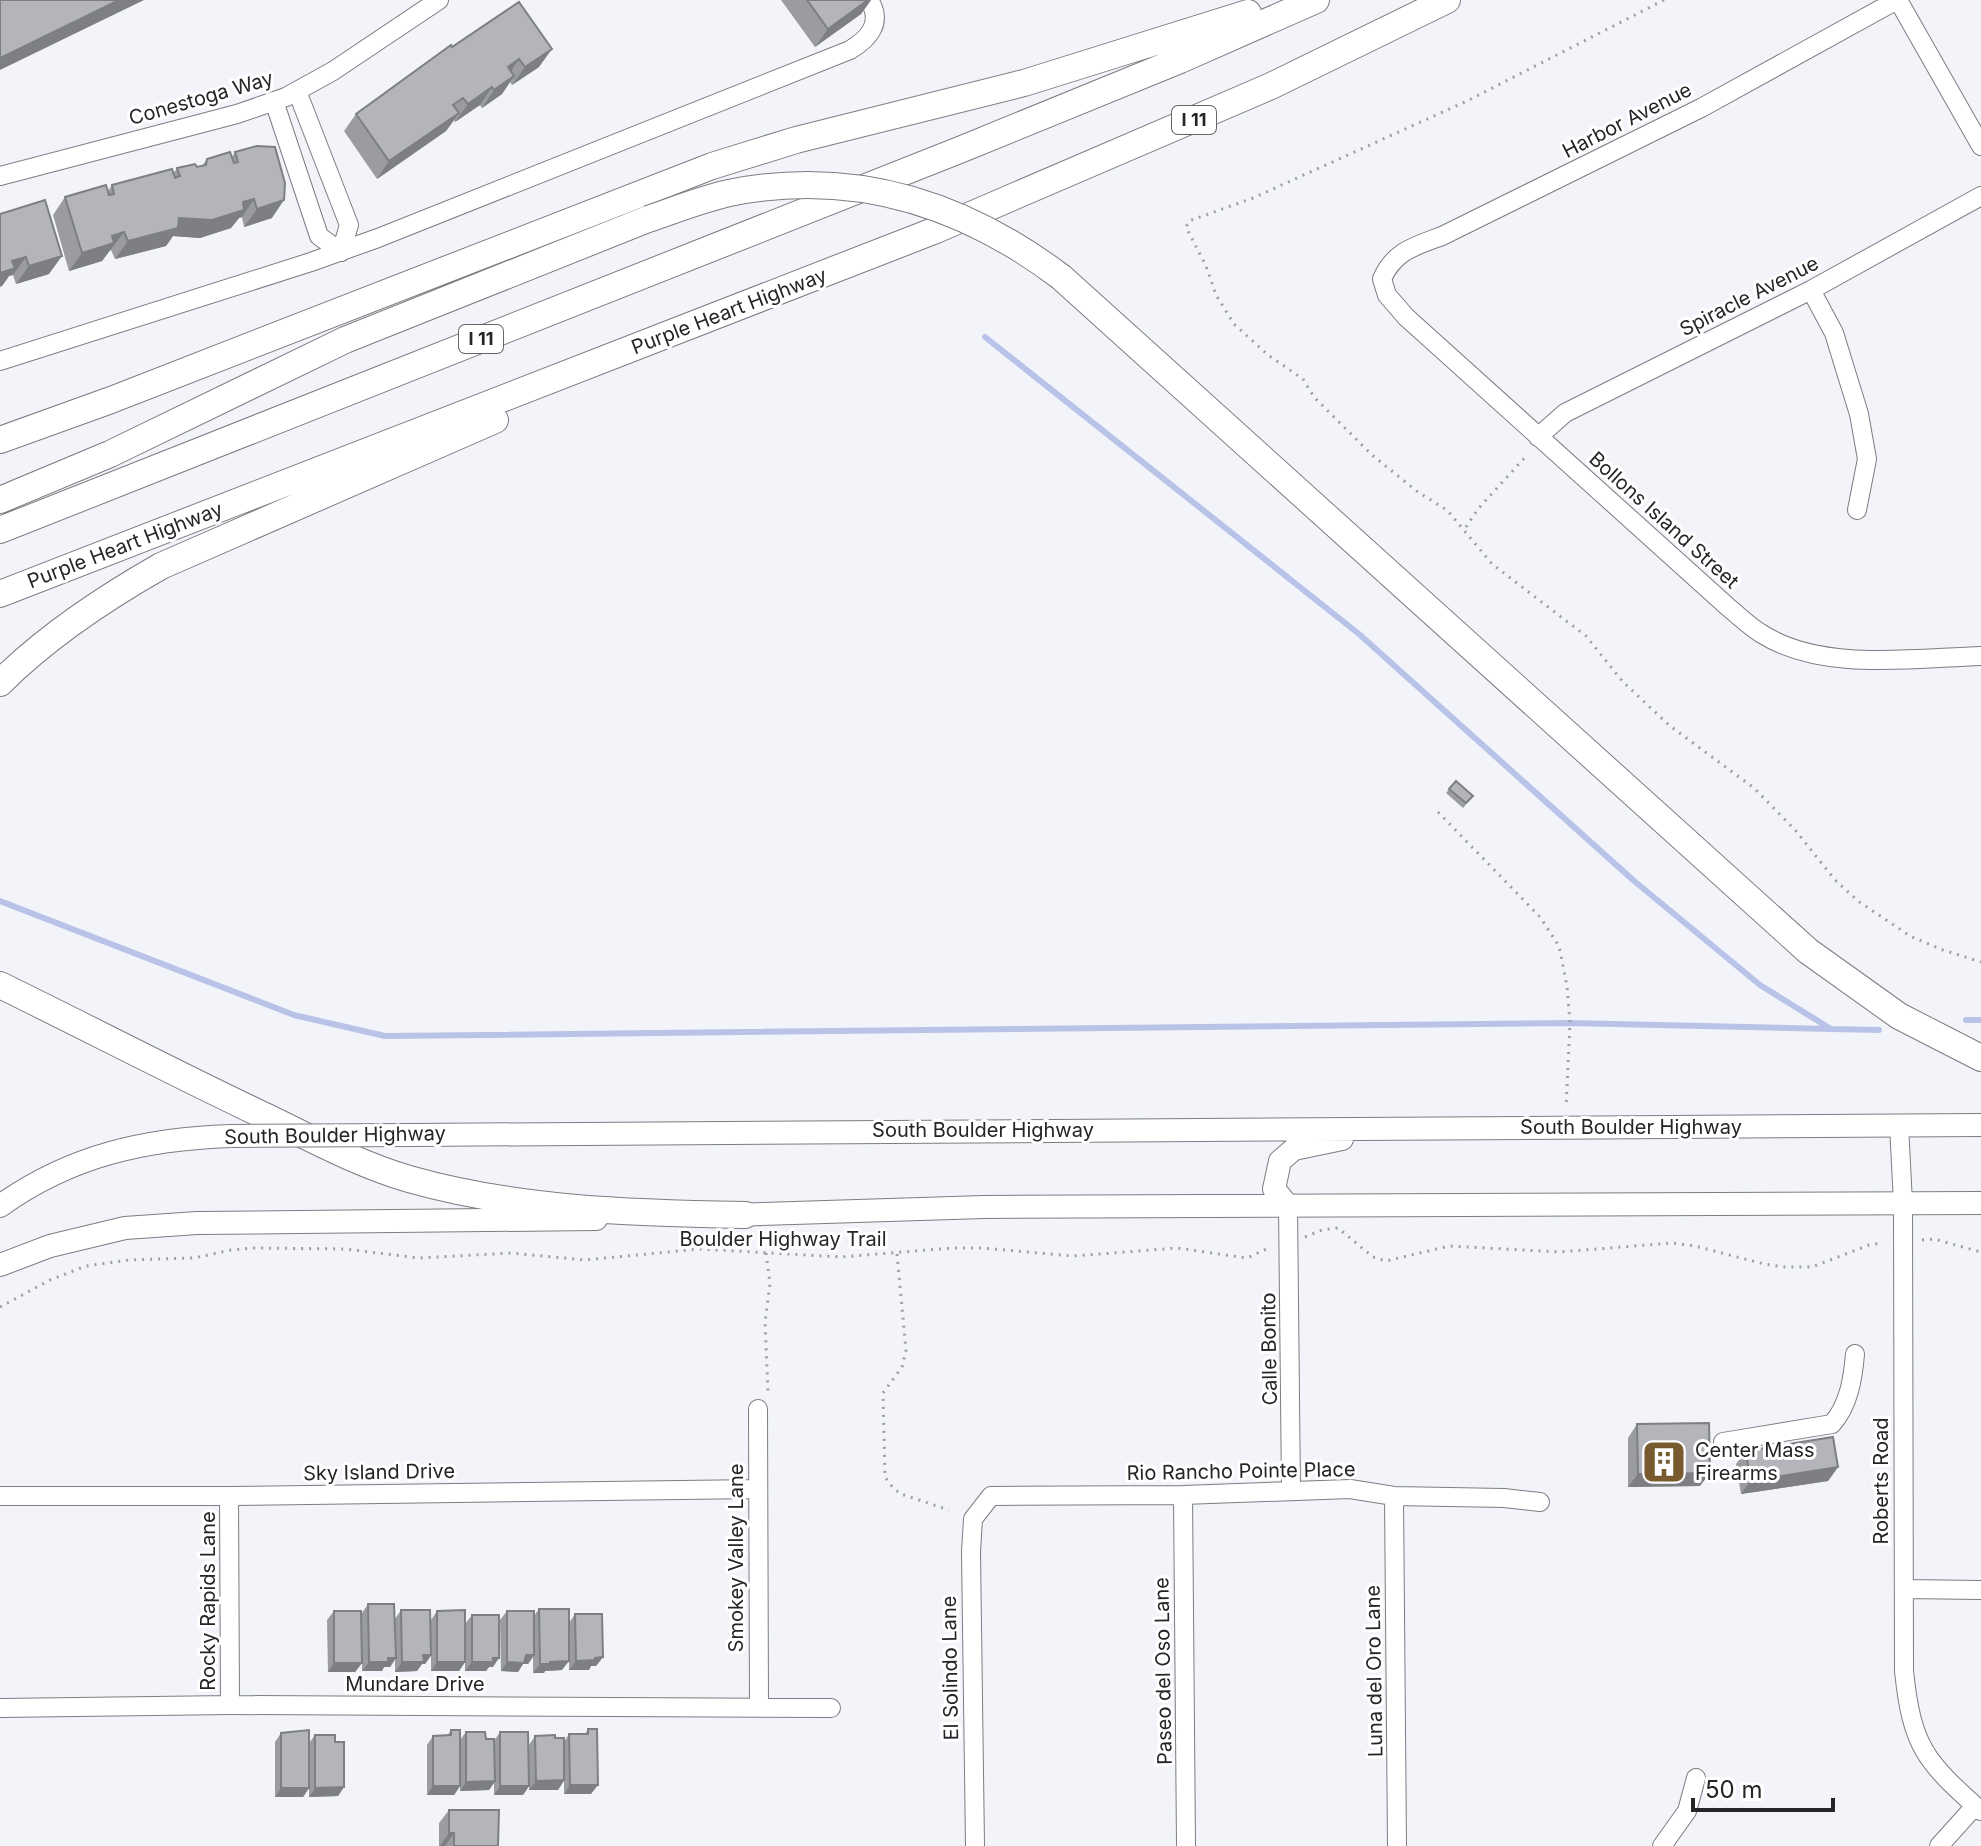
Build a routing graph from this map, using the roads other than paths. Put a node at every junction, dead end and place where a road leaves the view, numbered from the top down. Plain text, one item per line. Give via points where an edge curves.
1 (439, 0) edge
2 (869, 0) edge
3 (1287, 0) edge
4 (1316, 0) edge
5 (1447, 0) edge
6 (1897, 0) edge
7 (297, 91) junction
8 (274, 101) junction
9 (1981, 146) edge
10 (0, 176) edge
11 (334, 187) junction
12 (1981, 196) edge
13 (306, 197) junction
14 (936, 230) junction
15 (341, 252) junction
16 (1382, 279) joint
17 (1811, 290) junction
18 (0, 361) edge
19 (1538, 437) junction
20 (0, 440) edge
21 (0, 500) edge
22 (1857, 510) dead end
23 (0, 530) edge
24 (0, 594) edge
25 (1981, 656) edge
26 (0, 683) edge
27 (0, 985) edge
28 (1981, 1058) edge
29 (1899, 1125) junction
30 (1981, 1125) edge
31 (1447, 1129) junction
32 (1903, 1203) junction
33 (1981, 1203) edge
34 (0, 1206) edge
35 (1288, 1206) junction
36 (745, 1215) junction
37 (0, 1265) edge
38 (1855, 1354) dead end
39 (758, 1409) road end
40 (1723, 1442) dead end
41 (758, 1489) junction
42 (1291, 1491) junction
43 (1183, 1495) junction
44 (0, 1496) edge
45 (229, 1496) junction
46 (991, 1496) joint
47 (1394, 1496) junction
48 (1540, 1502) dead end
49 (1904, 1589) junction
50 (1981, 1590) edge
51 (230, 1705) junction
52 (759, 1707) junction
53 (0, 1708) edge
54 (831, 1708) dead end
55 (1696, 1778) dead end
56 (1978, 1809) edge
57 (975, 1846) edge
58 (1186, 1846) edge
59 (1397, 1846) edge
60 (1662, 1846) edge
61 (1939, 1846) edge

1 - 7 street, Conestoga Way
2 - 15 street via 874,26 850,50
3 - 20 highway via 1024,83 712,166
4 - 23 highway, I 11 via 962,149
5 - 14 highway, Purple Heart Highway / I 11 via 1271,86
6 - 9 street
6 - 16 street, Harbor Avenue via 1701,108 1411,248 1389,262
7 - 8 street, Conestoga Way
7 - 11 street
8 - 10 street, Conestoga Way
8 - 13 street
11 - 13 street
11 - 15 street via 349,225
12 - 17 street, Spiracle Avenue
13 - 15 street via 319,236
14 - 24 highway, Purple Heart Highway / I 11
14 - 26 highway via 186,554 95,606
15 - 18 street
16 - 19 street, Bollons Island Street via 1387,295 1406,317
17 - 19 street, Spiracle Avenue via 1565,413
17 - 22 street via 1834,333 1859,414 1867,459
19 - 25 street, Bollons Island Street via 1762,634 1795,650 1835,659
21 - 28 highway, bridge via 110,454 345,340 648,219 756,188 790,185 896,195 959,215 1061,277 1808,951 1899,1016
27 - 36 highway via 260,1114 409,1179 537,1204
29 - 30 main road, South Boulder Highway
29 - 31 main road, South Boulder Highway
29 - 32 street, Roberts Road
31 - 34 main road, South Boulder Highway, bridge via 177,1138 93,1158 53,1174
31 - 35 main road via 1294,1149 1280,1161 1274,1189
32 - 33 main road
32 - 35 main road
32 - 49 street, Roberts Road
35 - 36 main road via 984,1207
35 - 42 street, Calle Bonito
36 - 37 main road via 197,1223 88,1235
38 - 40 street via 1849,1391 1832,1424
39 - 41 street, Smokey Valley Lane
41 - 45 street, Sky Island Drive
41 - 52 street, Smokey Valley Lane
42 - 43 street, Rio Rancho Pointe Place
42 - 47 street, Rio Rancho Pointe Place via 1350,1489
43 - 46 street, Rio Rancho Pointe Place
43 - 58 street, Paseo del Oso Lane
44 - 45 street, Sky Island Drive
45 - 51 street, Rocky Rapids Lane
46 - 57 street, El Solindo Lane via 973,1519 971,1552
47 - 48 street, Rio Rancho Pointe Place
47 - 59 street, Luna del Oro Lane
49 - 50 street
49 - 56 street, Roberts Road via 1904,1671 1914,1731 1935,1767
51 - 52 street, Mundare Drive
51 - 53 street, Mundare Drive
52 - 54 street, Mundare Drive
55 - 60 street via 1687,1811
56 - 61 street

